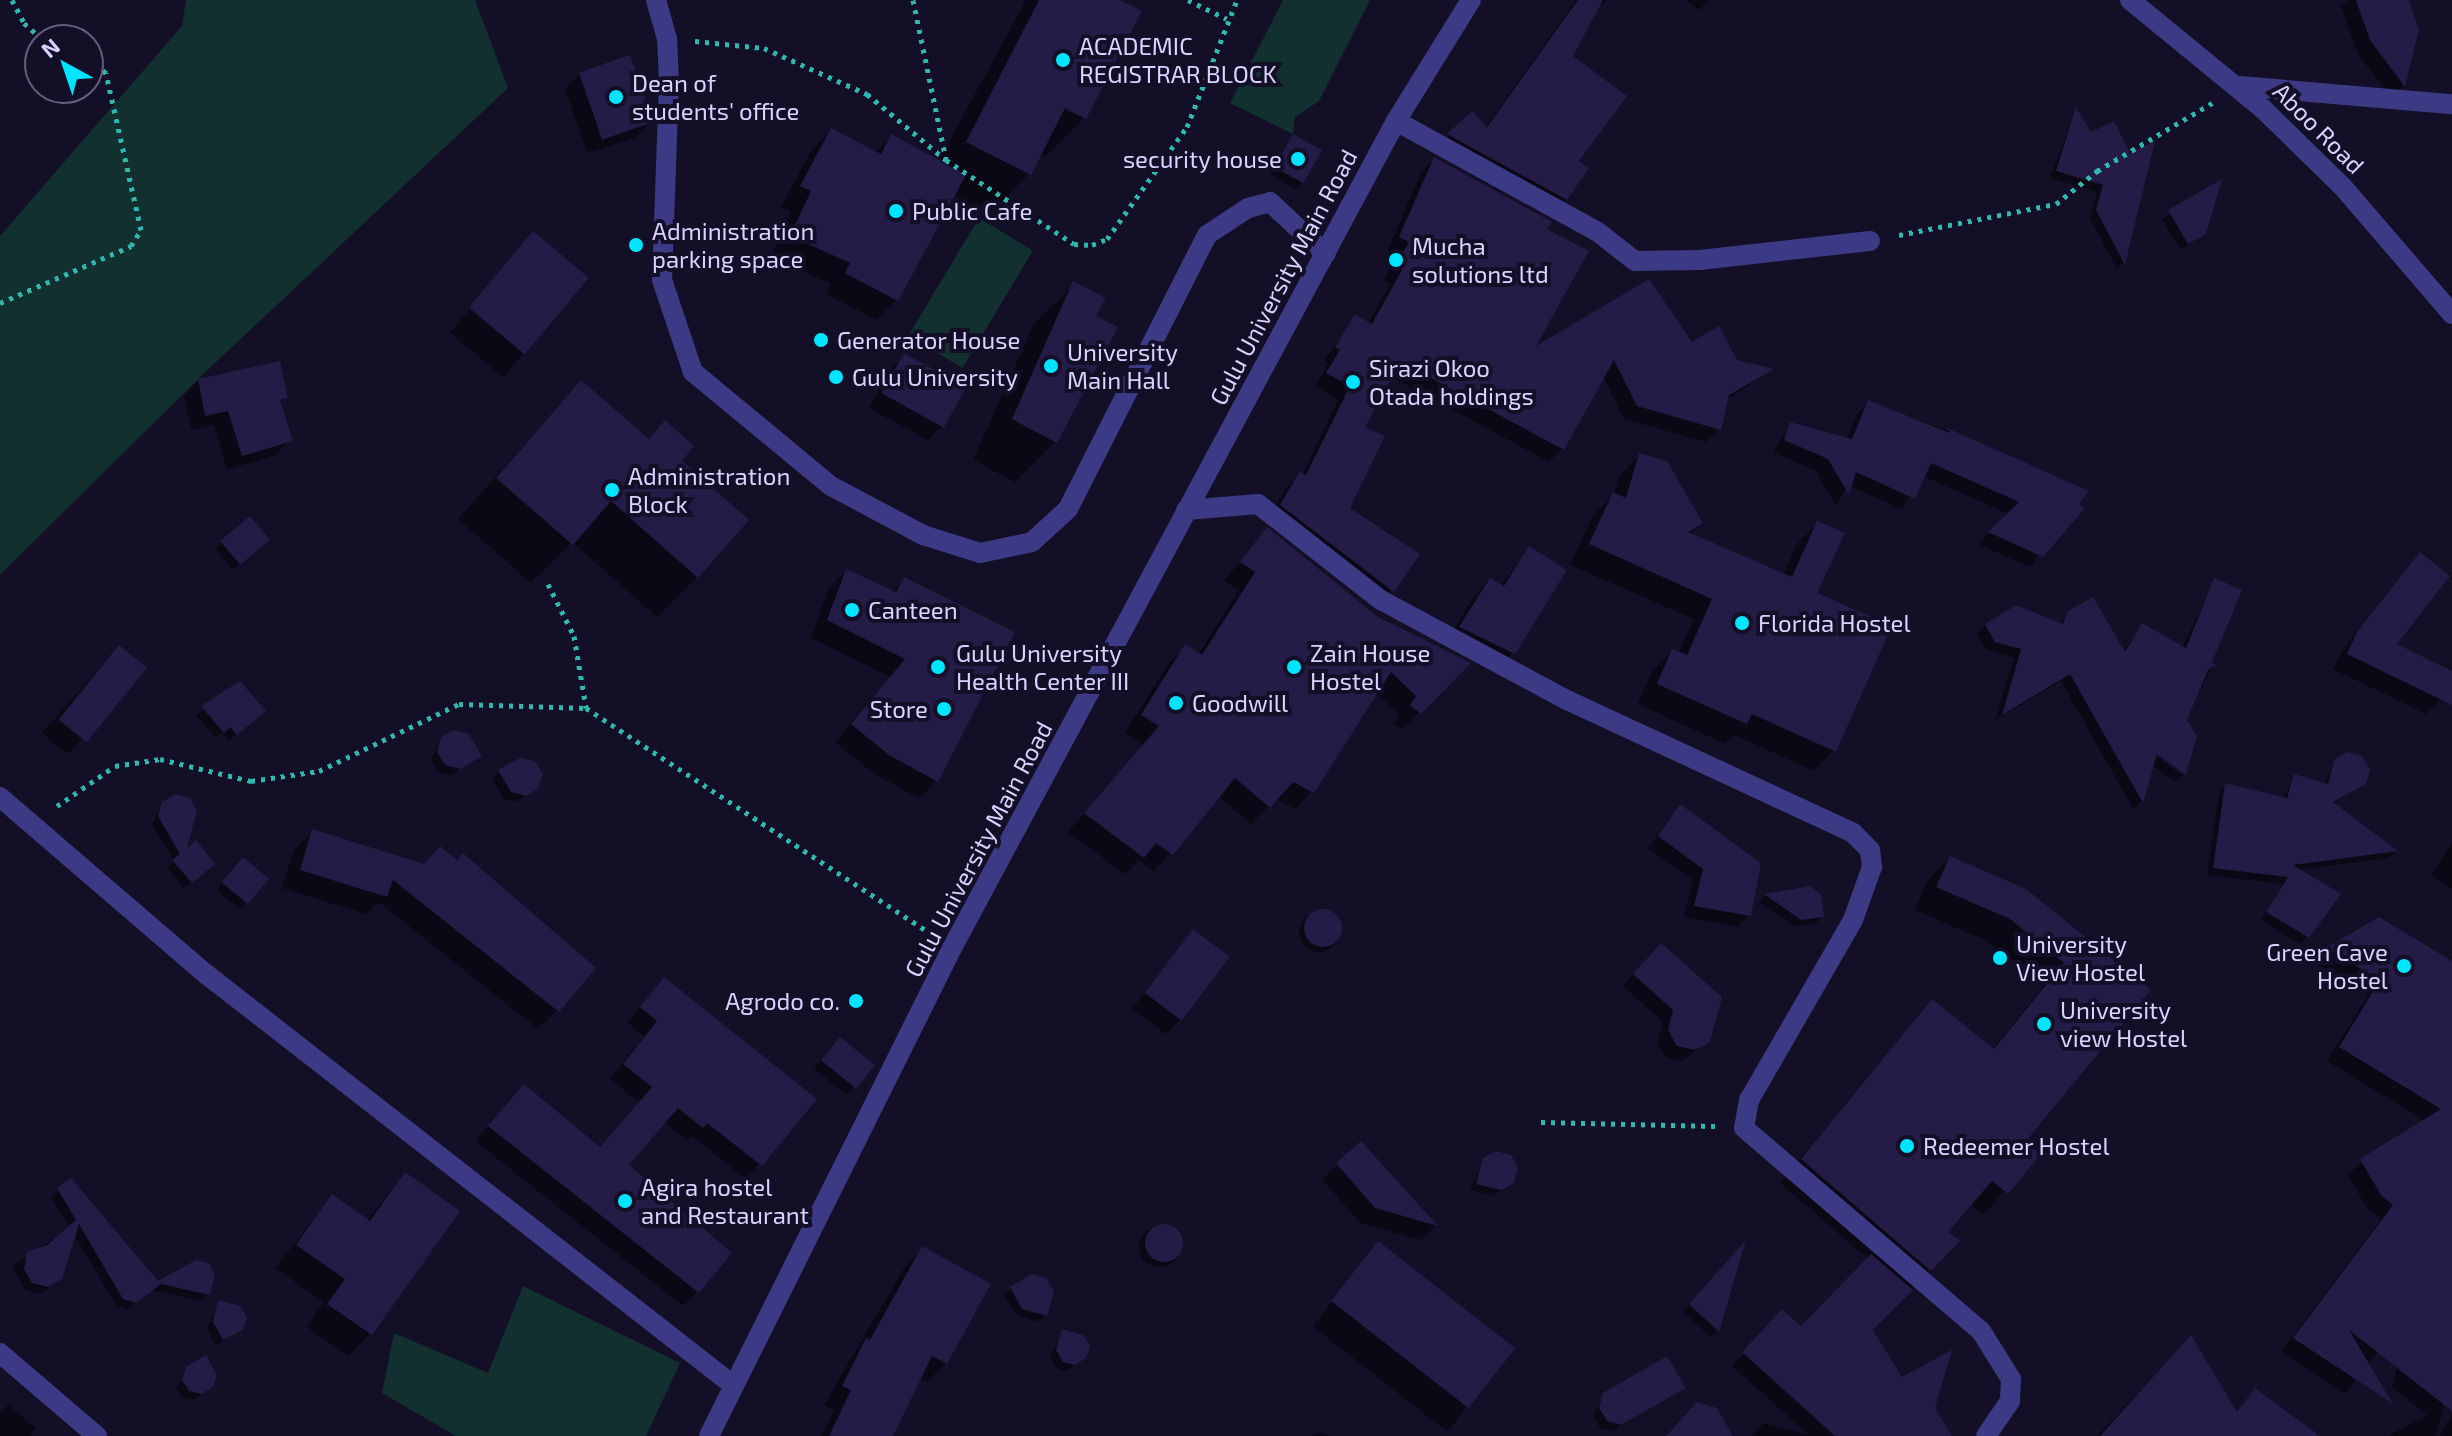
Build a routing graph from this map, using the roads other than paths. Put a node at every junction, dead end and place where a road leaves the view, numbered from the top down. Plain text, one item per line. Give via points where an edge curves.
1 (656, 0) edge
2 (1471, 0) edge
3 (2130, 0) edge
4 (2240, 86) junction
5 (2452, 104) edge
6 (1396, 121) junction
7 (1870, 241) road end
8 (1326, 254) junction
9 (2452, 314) edge
10 (1186, 510) junction
11 (0, 797) edge
12 (0, 1353) edge
13 (733, 1385) junction
14 (97, 1436) edge
15 (709, 1436) edge
16 (1986, 1436) edge

1 - 8 street via 667,39 662,280 693,372 831,486 923,535 980,553 1032,542 1068,509 1207,235 1248,208 1270,202
2 - 6 street, Gulu University Main Road
3 - 4 street, Aboo Road
4 - 5 street
4 - 9 street, Aboo Road via 2342,186
6 - 7 street via 1598,232 1635,261 1700,260
6 - 8 street, Gulu University Main Road
8 - 10 street, Gulu University Main Road
10 - 13 street, Gulu University Main Road via 952,948
10 - 16 street via 1258,504 1381,600 1567,700 1853,833 1870,850 1872,867 1853,920 1749,1100 1744,1128 1981,1331 2011,1379 2010,1401
11 - 13 street via 206,974
12 - 14 street
13 - 15 street, Gulu University Main Road

